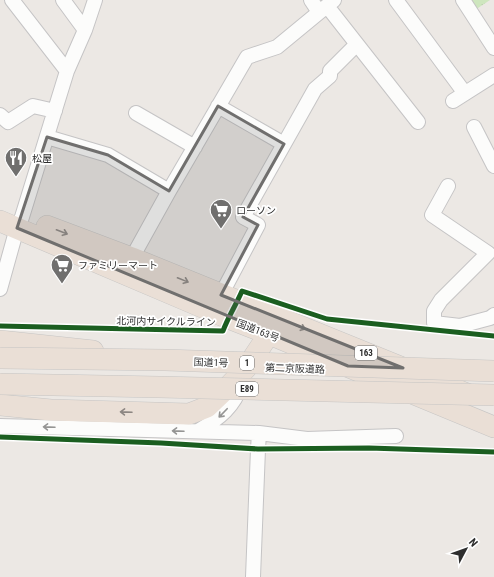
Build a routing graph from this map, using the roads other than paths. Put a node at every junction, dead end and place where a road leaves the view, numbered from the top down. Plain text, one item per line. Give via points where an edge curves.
1 (12, 0) edge
2 (63, 0) edge
3 (95, 0) edge
4 (311, 0) edge
5 (396, 0) edge
6 (463, 0) edge
7 (327, 6) edge
8 (85, 30) junction
9 (356, 45) junction
10 (494, 48) edge
11 (68, 71) junction
12 (494, 75) edge
13 (461, 88) dead end
14 (453, 101) dead end
15 (218, 106) junction
16 (55, 111) junction
17 (136, 113) dead end
18 (0, 115) edge
19 (418, 122) dead end
20 (474, 127) dead end
21 (47, 137) junction
22 (284, 144) junction
23 (195, 147) junction
24 (494, 166) edge
25 (448, 186) dead end
26 (169, 191) junction
27 (0, 208) edge
28 (13, 222) edge
29 (128, 266) junction
30 (0, 289) edge
31 (221, 295) junction
32 (494, 315) edge
33 (273, 326) junction
34 (0, 341) edge
35 (0, 358) edge
36 (0, 362) edge
37 (247, 367) junction
38 (494, 371) edge
39 (494, 375) edge
40 (0, 384) edge
41 (0, 391) edge
42 (494, 395) edge
43 (494, 399) edge
44 (494, 404) edge
45 (0, 405) edge
46 (0, 426) edge
47 (494, 427) edge
48 (197, 431) junction
49 (260, 433) junction
50 (396, 436) dead end
51 (253, 577) edge

1 - 11 street
2 - 8 street
3 - 8 street
4 - 7 street
5 - 13 street
6 - 10 street
7 - 9 street
7 - 15 street via 277,47 247,57
8 - 11 street
9 - 19 street
9 - 22 street via 330,70 330,76 315,88
11 - 16 street
12 - 14 street
15 - 22 street
15 - 23 street
16 - 18 street via 33,106 8,122
16 - 21 street
17 - 23 street
20 - 24 street
21 - 26 street via 108,155
21 - 28 street
22 - 31 street via 243,217 258,225
23 - 26 street
25 - 32 street via 432,215 488,253 441,300 434,311 434,323 460,326
26 - 29 street
27 - 28 highway, 国道163号 / 163
28 - 29 highway, 国道163号 / 163
28 - 30 street
29 -> 31 highway, 国道163号 / 163
29 - 33 highway, 国道163号 / 163 via 228,318
31 - 33 highway, 国道163号 / 163
33 - 34 highway via 252,348 226,357 84,350
33 - 37 highway
33 -> 44 highway, 国道163号 / 163
33 - 47 highway, 国道163号 / 163
35 - 38 highway, 国道1号 / 1, bridge via 165,360
36 - 39 highway, 第二京阪道路 / E89 via 172,364
37 -> 45 highway via 207,407 189,414 50,410
37 -> 48 street via 237,396 228,408 216,420
40 - 42 highway, E89, bridge
41 - 43 highway
48 -> 46 street
48 - 49 street
49 - 50 street via 307,438
49 - 51 street

